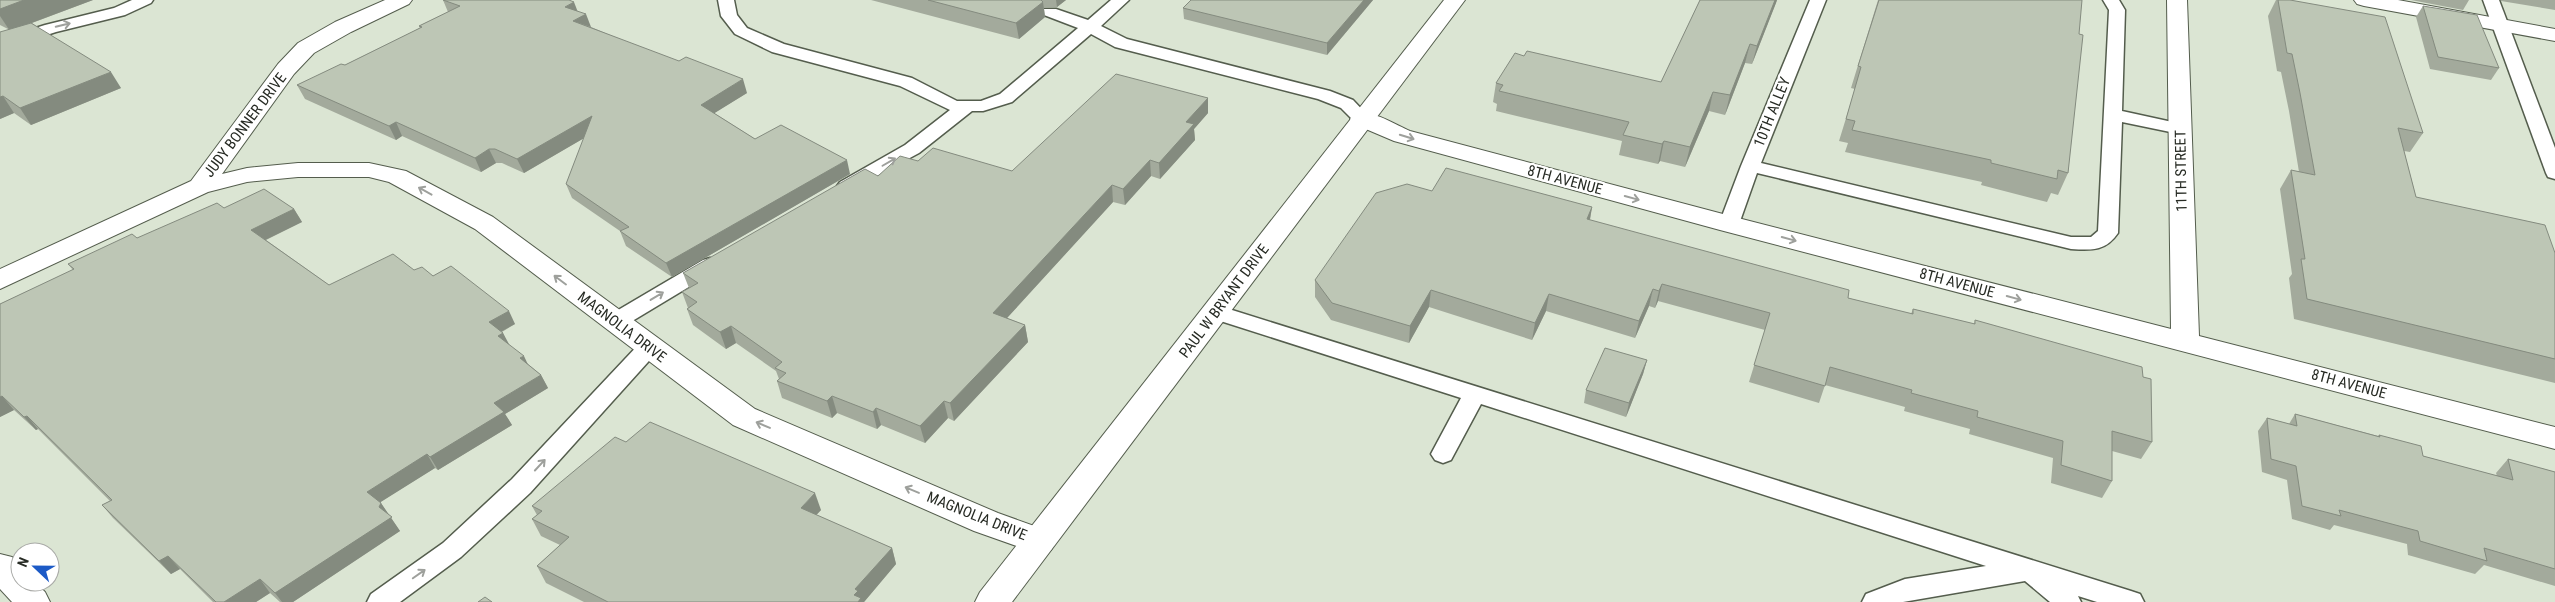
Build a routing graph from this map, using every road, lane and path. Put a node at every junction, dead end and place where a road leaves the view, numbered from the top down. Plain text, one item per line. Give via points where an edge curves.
1 (145, 0) edge
2 (402, 0) edge
3 (726, 0) edge
4 (1121, 0) edge
5 (1455, 0) edge
6 (2111, 0) edge
7 (2177, 0) edge
8 (2364, 0) edge
9 (2491, 0) edge
10 (1811, 1) edge
11 (1050, 12) dead end
12 (2500, 25) junction
13 (1091, 27) junction
14 (2555, 35) edge
15 (0, 45) edge
16 (966, 107) junction
17 (2112, 114) junction
18 (1362, 119) junction
19 (2180, 129) junction
20 (1750, 166) junction
21 (2555, 173) edge
22 (200, 186) junction
23 (828, 197) edge
24 (1729, 224) junction
25 (727, 256) edge
26 (0, 280) edge
27 (1216, 312) junction
28 (616, 321) junction
29 (2185, 342) junction
30 (649, 347) junction
31 (1475, 394) junction
32 (2555, 438) edge
33 (1443, 454) dead end
34 (1038, 541) junction
35 (0, 567) edge
36 (2030, 570) junction
37 (33, 602) edge
38 (380, 602) edge
39 (992, 602) edge
40 (1875, 602) edge
41 (2068, 602) edge
42 (2131, 602) edge

15 -> 1 lane via 51,28 119,12
2 - 22 street, JUDY BONNER DRIVE via 306,48
3 - 16 lane via 729,16 741,31 753,39 906,82 943,102
4 - 13 lane
5 - 18 street, PAUL W BRYANT DRIVE
6 - 17 lane via 2117,10
7 - 19 street, 11TH STREET
8 - 12 street
9 - 12 lane
10 - 20 lane, 10TH ALLEY
11 - 13 lane
12 - 14 street
12 - 21 lane
13 - 16 lane via 1006,98 983,106
13 - 18 lane via 1121,43 1324,95 1347,104
23 -> 16 lane via 912,149
17 - 19 lane
17 - 20 lane via 2108,233 2096,244 2071,243
18 -> 24 street, 8TH AVENUE via 1402,136
18 - 27 street, PAUL W BRYANT DRIVE
19 - 29 street, 11TH STREET
20 - 24 lane, 10TH ALLEY
22 - 26 street, JUDY BONNER DRIVE
28 -> 22 street, MAGNOLIA DRIVE via 484,223 397,176 370,170 298,170 246,175
24 -> 29 street, 8TH AVENUE
28 -> 25 lane
27 - 31 lane
27 - 34 street, PAUL W BRYANT DRIVE
28 - 30 street, MAGNOLIA DRIVE
29 - 32 street, 8TH AVENUE
34 -> 30 street, MAGNOLIA DRIVE via 986,522 744,417
38 -> 30 lane via 452,550 521,486
31 - 33 lane
31 - 36 lane
34 - 39 street, PAUL W BRYANT DRIVE
35 - 37 street
36 - 40 lane via 1905,590
36 - 41 lane
36 - 42 lane

